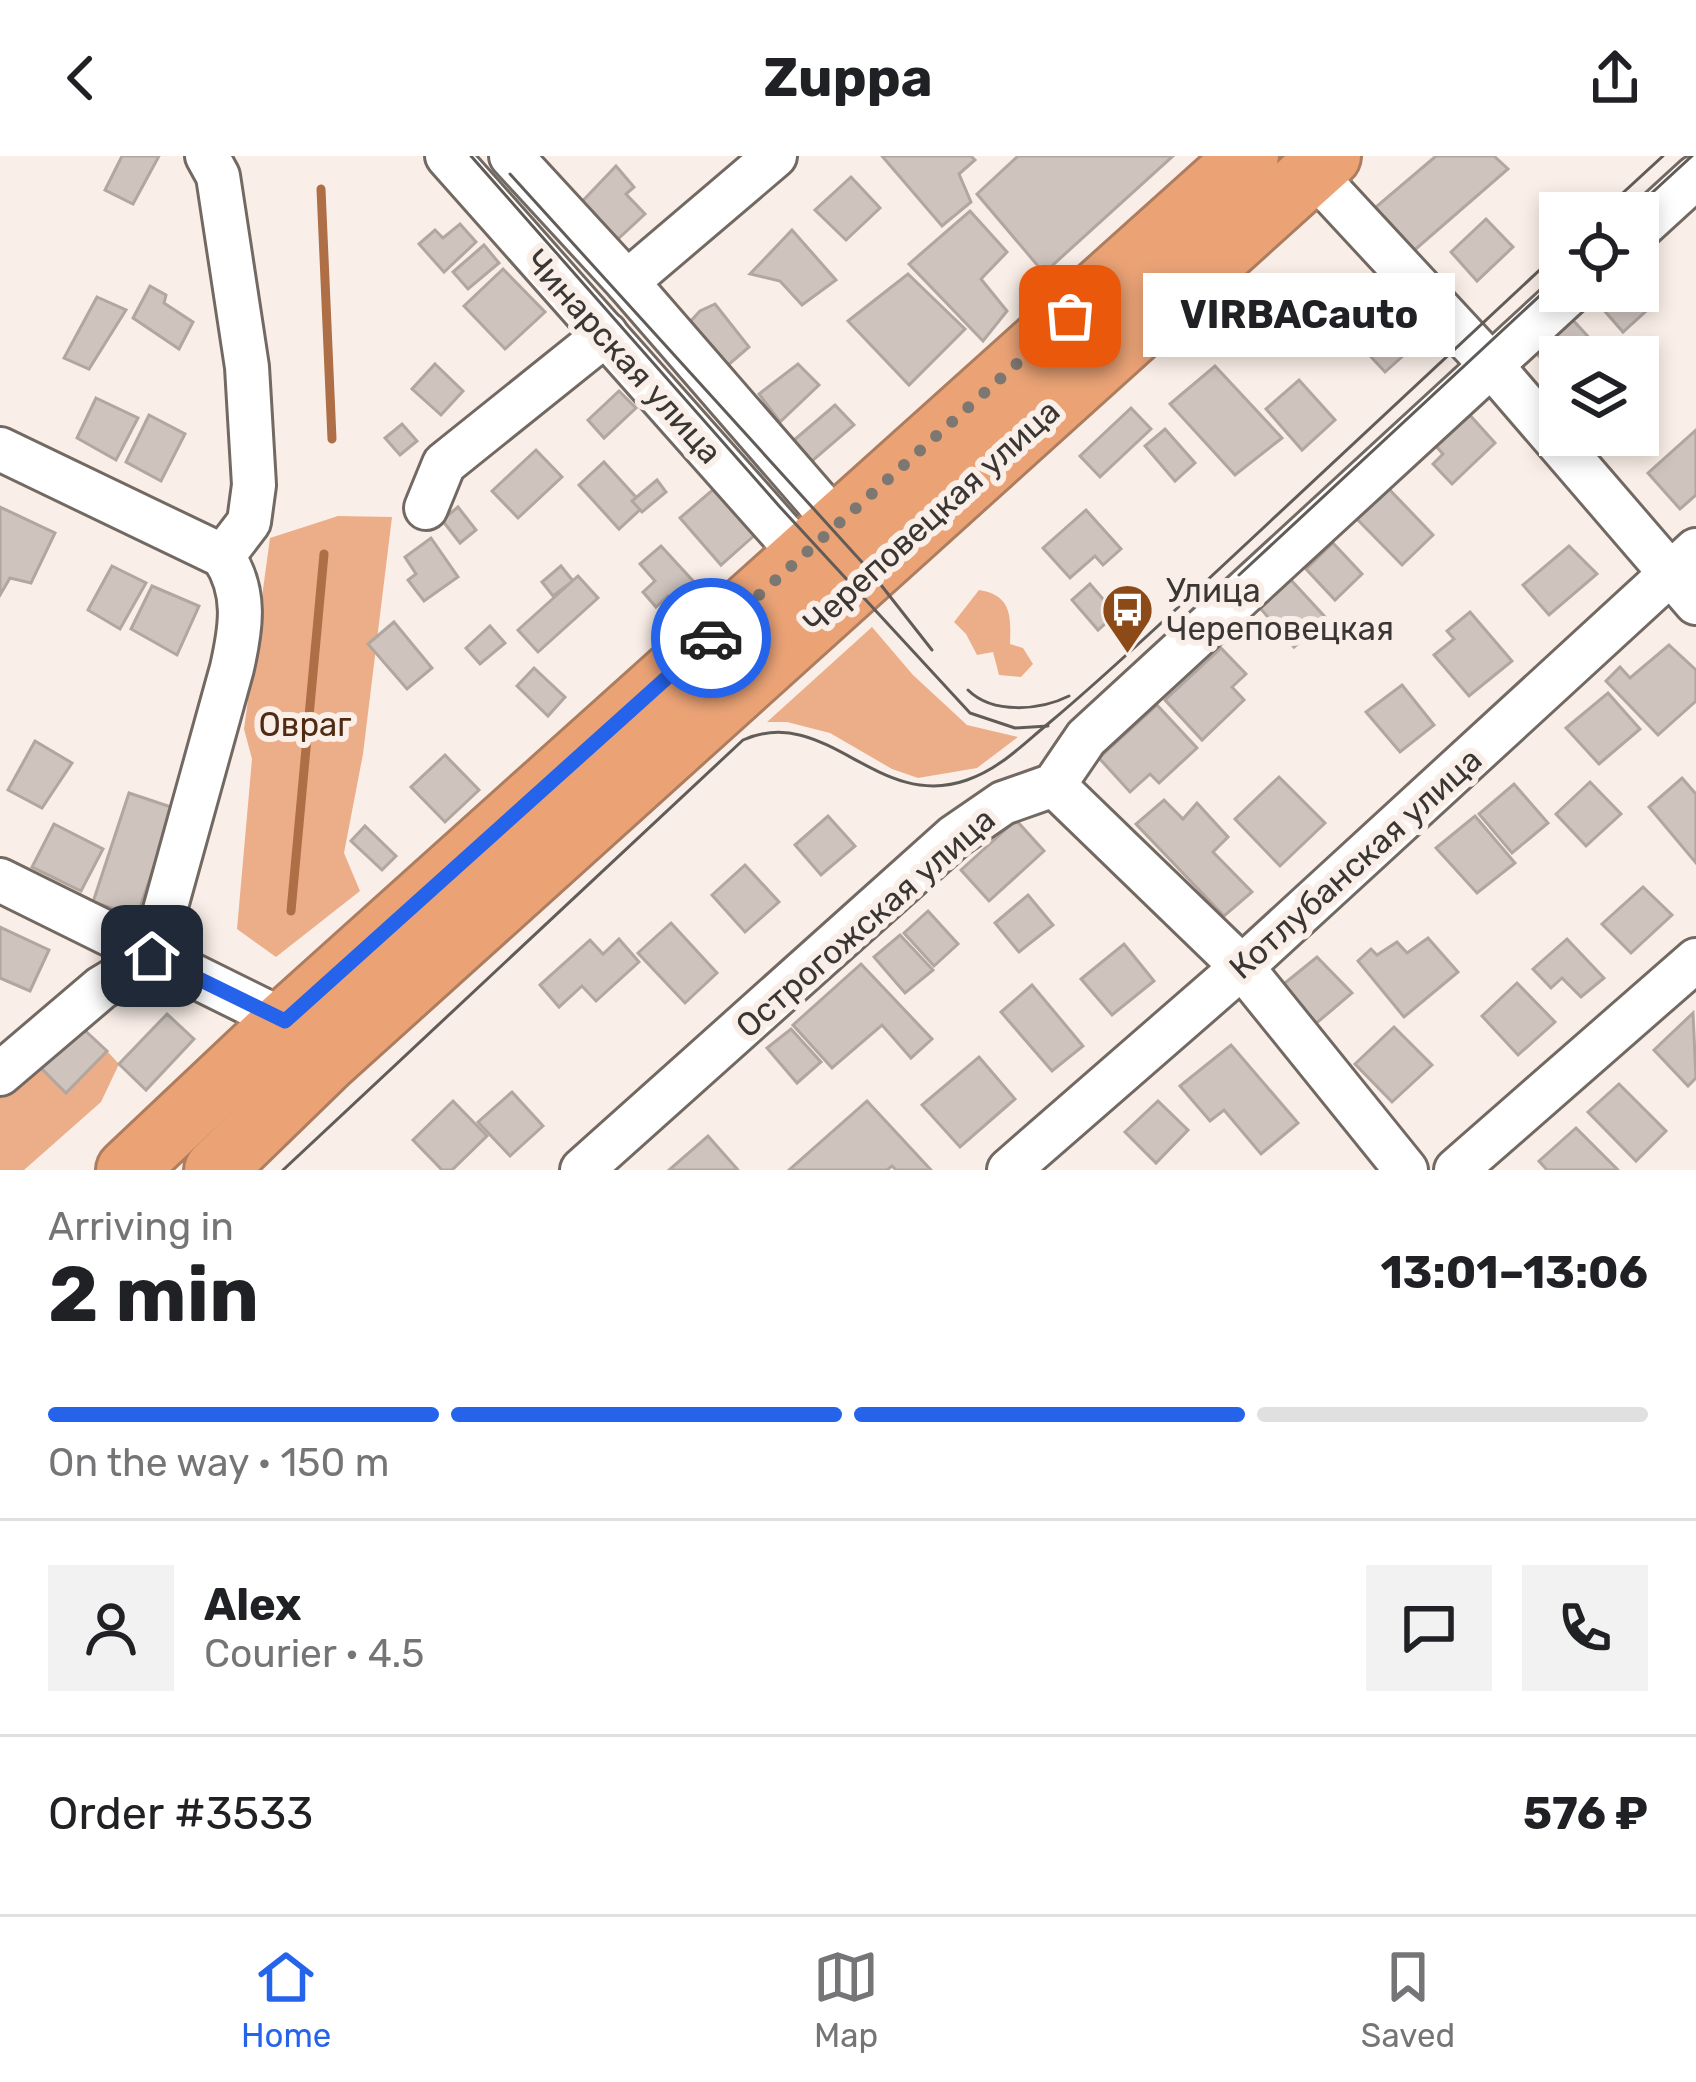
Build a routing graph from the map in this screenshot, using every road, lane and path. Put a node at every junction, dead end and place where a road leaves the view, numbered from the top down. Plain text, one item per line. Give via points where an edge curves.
1 (447, 156) edge
2 (511, 156) edge
3 (775, 156) edge
4 (1248, 156) edge
5 (219, 163) edge
6 (1321, 164) edge
7 (1696, 177) edge
8 (1659, 211) edge
9 (633, 290) junction
10 (1548, 312) edge
11 (606, 334) junction
12 (1491, 364) junction
13 (0, 448) edge
14 (426, 508) dead end
15 (820, 540) junction
16 (224, 556) junction
17 (1687, 575) edge
18 (1054, 785) junction
19 (0, 880) edge
20 (152, 956) junction
21 (1696, 960) edge
22 (1242, 968) junction
23 (285, 1021) junction
24 (326, 1062) junction
25 (0, 1074) edge
26 (127, 1170) edge
27 (215, 1170) edge
28 (582, 1170) edge
29 (1009, 1170) edge
30 (1406, 1170) edge
31 (1456, 1170) edge

1 - 11 street, Чинарская улица
2 - 9 street, Чинарская улица
3 - 9 street
4 - 15 highway, Череповецкая улица
5 - 16 street via 254,485 249,522
6 - 12 street
6 - 24 highway, Череповецкая улица
7 - 8 street
9 - 15 street, Чинарская улица
10 - 12 street
11 - 14 street via 444,464
11 - 15 street, Чинарская улица
12 - 17 street
12 - 18 street via 1086,738
13 - 16 street
15 - 23 highway, Череповецкая улица
16 - 20 street via 241,599 240,634
17 - 22 street, Котлубанская улица
18 - 22 street
18 - 28 street, Острогожская улица via 1004,803 955,836
19 - 20 street
20 - 23 street
20 - 25 street
21 - 31 street
22 - 29 street, Котлубанская улица
22 - 30 street
23 - 24 street
23 - 26 highway, Череповецкая улица
24 - 27 highway, Череповецкая улица

